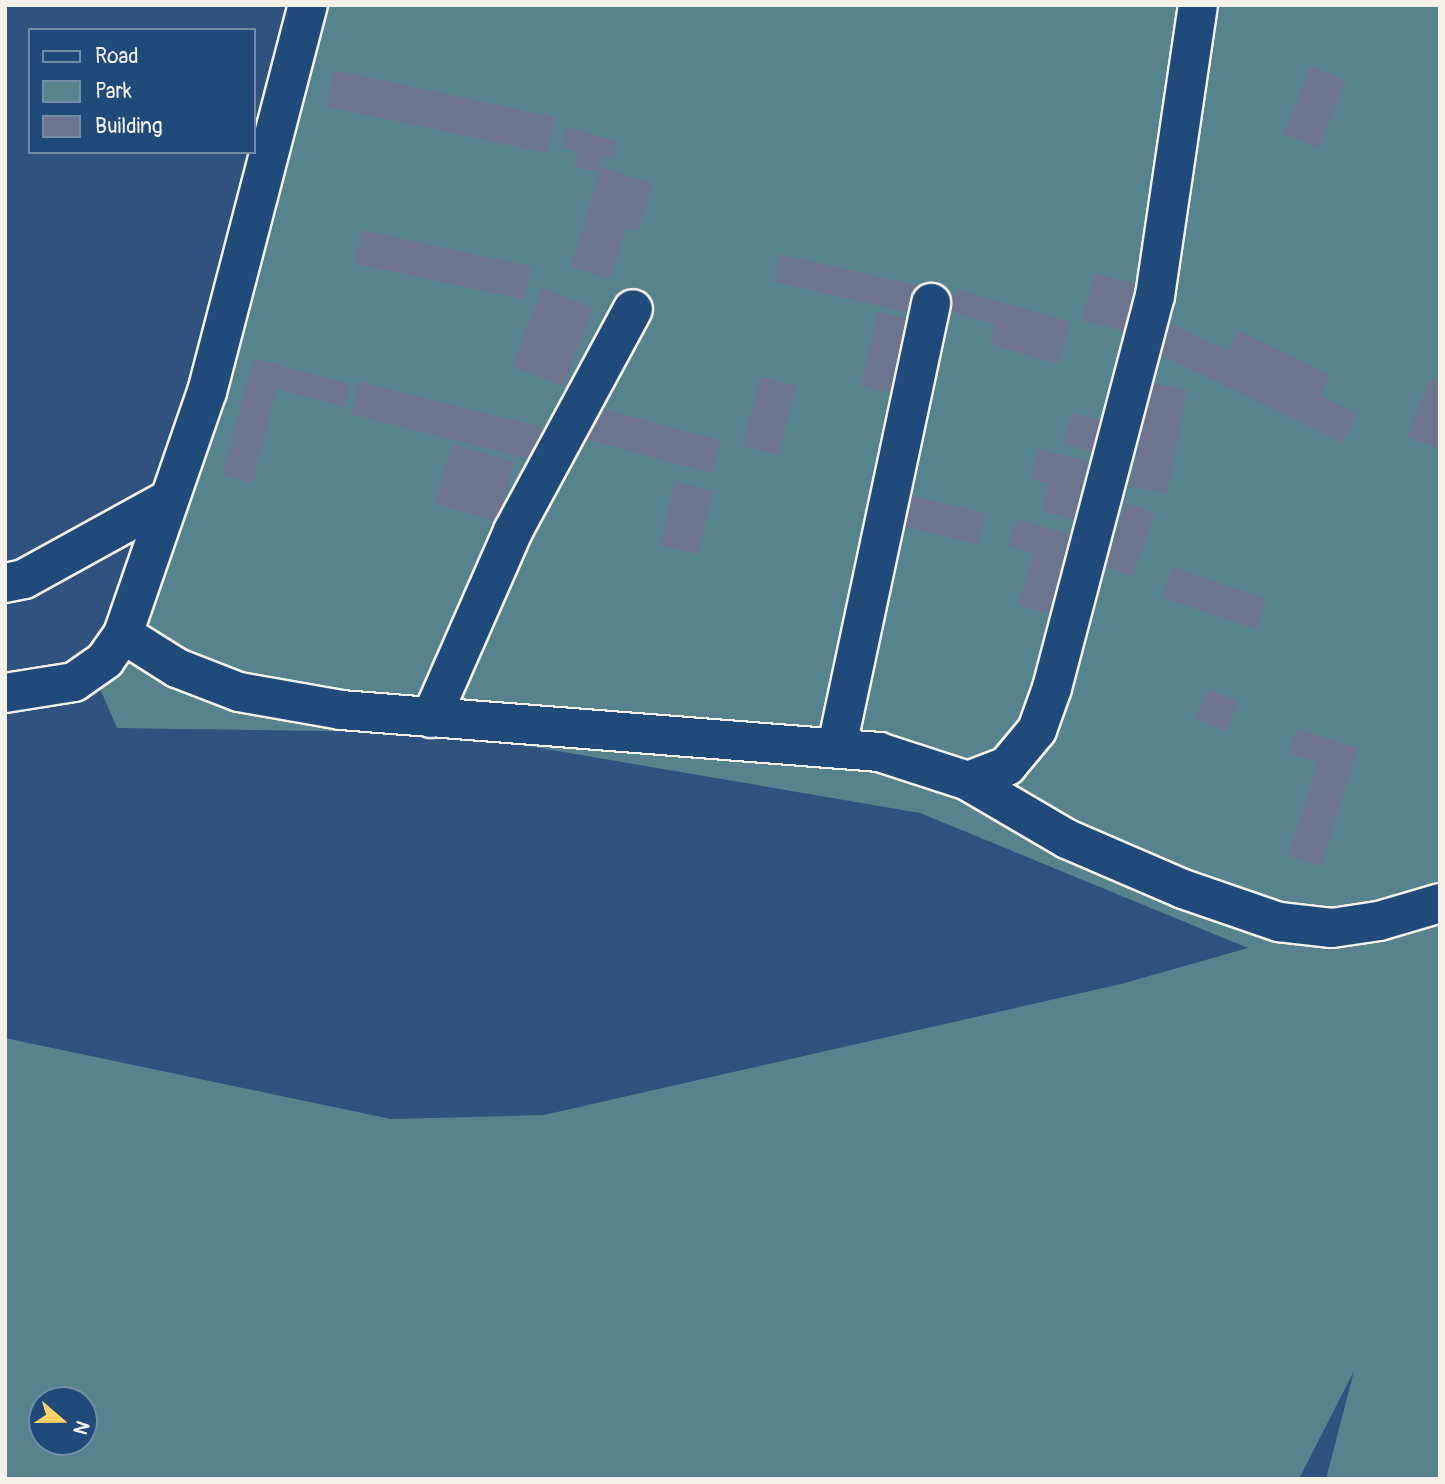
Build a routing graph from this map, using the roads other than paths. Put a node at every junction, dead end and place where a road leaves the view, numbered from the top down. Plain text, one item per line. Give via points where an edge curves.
1 (308, 5) edge
2 (1198, 5) edge
3 (931, 303) dead end
4 (633, 309) dead end
5 (169, 499) junction
6 (5, 583) edge
7 (123, 634) junction
8 (5, 694) edge
9 (431, 718) junction
10 (837, 746) junction
11 (968, 782) junction
12 (1440, 903) edge

1 - 5 lane via 207,391
2 - 11 lane via 1155,296 1052,688 1037,730 1007,766
3 - 10 lane
4 - 9 lane via 513,531
5 - 6 lane via 23,579
5 - 7 lane
7 - 8 lane via 105,660 74,682
7 - 9 lane via 177,668 239,692 341,710
9 - 10 lane
10 - 11 lane via 879,752
11 - 12 lane via 1067,839 1183,889 1279,922 1332,928 1379,921

